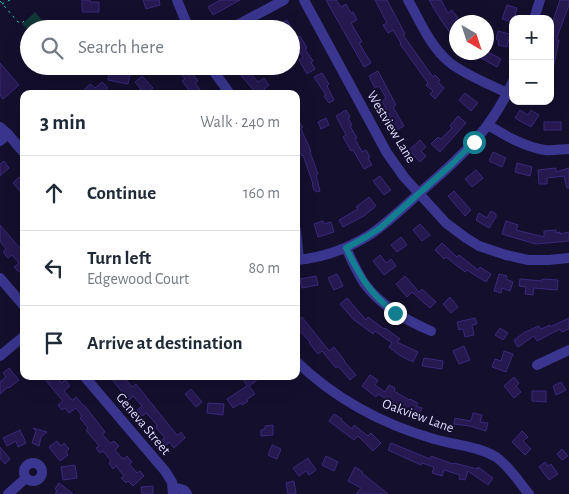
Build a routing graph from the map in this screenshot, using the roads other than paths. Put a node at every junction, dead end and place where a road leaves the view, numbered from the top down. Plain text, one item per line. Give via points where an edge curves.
1 (177, 0) edge
2 (284, 0) edge
3 (304, 0) edge
4 (408, 0) edge
5 (540, 0) edge
6 (535, 15) edge
7 (185, 20) edge
8 (247, 20) edge
9 (216, 75) edge
10 (227, 90) edge
11 (508, 93) joint
12 (488, 125) junction
13 (3, 134) edge
14 (20, 149) edge
15 (569, 149) edge
16 (419, 193) junction
17 (346, 248) junction
18 (569, 258) edge
19 (300, 260) edge
20 (0, 278) edge
21 (20, 301) edge
22 (431, 331) dead end
23 (20, 339) edge
24 (569, 350) edge
25 (0, 356) edge
26 (300, 365) edge
27 (537, 365) dead end
28 (87, 380) edge
29 (26, 478) dead end
30 (173, 491) edge
31 (8, 494) edge
32 (187, 494) edge
33 (529, 494) edge

1 - 7 street
2 - 8 street
3 - 16 street, Westview Lane via 387,153
4 - 11 street via 434,45 450,63
5 - 6 street
9 - 10 street
11 - 12 street
12 - 15 street via 525,144 546,150
12 - 16 street via 462,155
13 - 14 street
16 - 17 street via 373,233
16 - 18 street, Westview Lane via 446,223 480,246 528,260
17 - 19 street
17 - 22 street via 364,282 388,308
20 - 21 street
23 - 25 street
24 - 27 street
26 - 33 street, Oakview Lane via 341,397 388,423 496,458
28 - 30 street, Geneva Street via 165,471
29 - 31 street
30 - 32 street via 184,490

